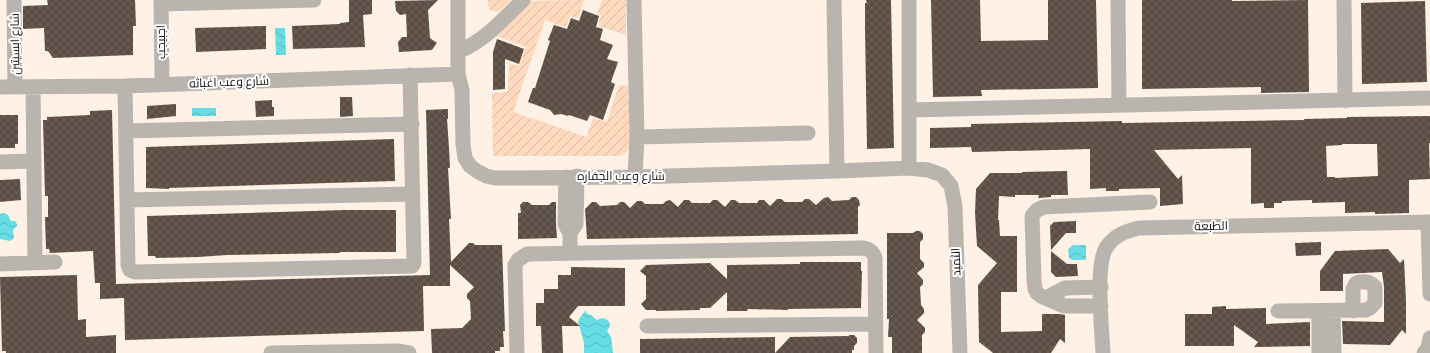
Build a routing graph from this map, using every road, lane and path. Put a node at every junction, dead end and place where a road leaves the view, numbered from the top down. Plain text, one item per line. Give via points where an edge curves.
1 (14, 0) edge
2 (314, 0) edge
3 (458, 0) edge
4 (523, 0) edge
5 (634, 0) edge
6 (834, 0) edge
7 (909, 0) edge
8 (1118, 0) edge
9 (1344, 0) edge
10 (161, 2) edge
11 (458, 52) junction
12 (458, 74) junction
13 (410, 75) junction
14 (162, 84) junction
15 (125, 86) junction
16 (0, 87) edge
17 (15, 87) junction
18 (33, 87) junction
19 (1430, 98) edge
20 (1345, 101) junction
21 (1119, 105) junction
22 (910, 110) junction
23 (412, 124) junction
24 (126, 131) junction
25 (808, 133) dead end
26 (637, 137) junction
27 (33, 161) junction
28 (0, 162) edge
29 (910, 168) junction
30 (837, 171) junction
31 (942, 175) joint
32 (571, 177) junction
33 (635, 177) junction
34 (413, 194) junction
35 (127, 200) junction
36 (1150, 202) dead end
37 (1429, 222) edge
38 (570, 253) junction
39 (55, 262) dead end
40 (36, 263) junction
41 (0, 264) edge
42 (1101, 287) junction
43 (1430, 294) edge
44 (1046, 298) junction
45 (1100, 306) junction
46 (1278, 311) dead end
47 (1326, 311) junction
48 (1353, 311) dead end
49 (876, 324) junction
50 (647, 326) dead end
51 (1430, 338) edge
52 (271, 353) edge
53 (408, 353) edge
54 (517, 353) edge
55 (876, 353) edge
56 (960, 353) edge
57 (1103, 353) edge
58 (1319, 353) edge
59 (1334, 353) edge
60 (1424, 353) edge

1 - 17 street, شارع ابسيتين
2 - 10 street
3 - 11 street, شارع وعب الجفاره
4 - 11 street via 488,34
5 - 26 street
6 - 30 street
7 - 22 street
8 - 21 street
9 - 20 street
10 - 14 street, اجبيجب
11 - 12 street, شارع وعب الجفاره
12 - 13 street, شارع وعب اغباثه
12 - 32 street, شارع وعب الجفاره via 462,100 463,145 465,158 470,166 486,176 495,178
13 - 14 street, شارع وعب اغباثه
13 - 23 street
14 - 15 street, شارع وعب اغباثه
15 - 18 street, شارع وعب اغباثه
15 - 24 street
16 - 17 street, شارع وعب اغباثه
17 - 18 street, شارع وعب اغباثه
18 - 27 street
19 - 20 street
20 - 21 street
21 - 22 street
22 - 29 street
23 - 24 street
23 - 34 street
24 - 35 street
25 - 26 street
26 - 33 street
27 - 28 street
27 - 40 street
29 - 30 street, شارع وعب الجفاره
29 - 31 street, شارع وعب الجفاره
30 - 33 street, شارع وعب الجفاره
31 - 56 street, الثميد via 951,186 955,206
32 - 33 street, شارع وعب الجفاره
32 - 38 street via 565,224 570,233
34 - 35 street
34 - 35 street via 412,266 135,272 130,270 128,265
36 - 44 street via 1044,207 1034,212 1031,221 1035,288 1037,293
37 - 42 street, الطبعة via 1140,228 1125,231 1114,237 1106,248 1102,261
37 - 43 street
38 - 49 street via 868,249 875,258
38 - 54 street via 527,254 518,260
39 - 40 street
40 - 41 street
42 - 44 street via 1065,288
42 - 45 street, الطبعة
44 - 45 street via 1064,306
45 - 57 street, الطبعة
46 - 47 street
47 - 48 street
47 - 58 street
47 - 59 street
49 - 50 street
49 - 55 street
51 - 60 street
52 - 53 street

